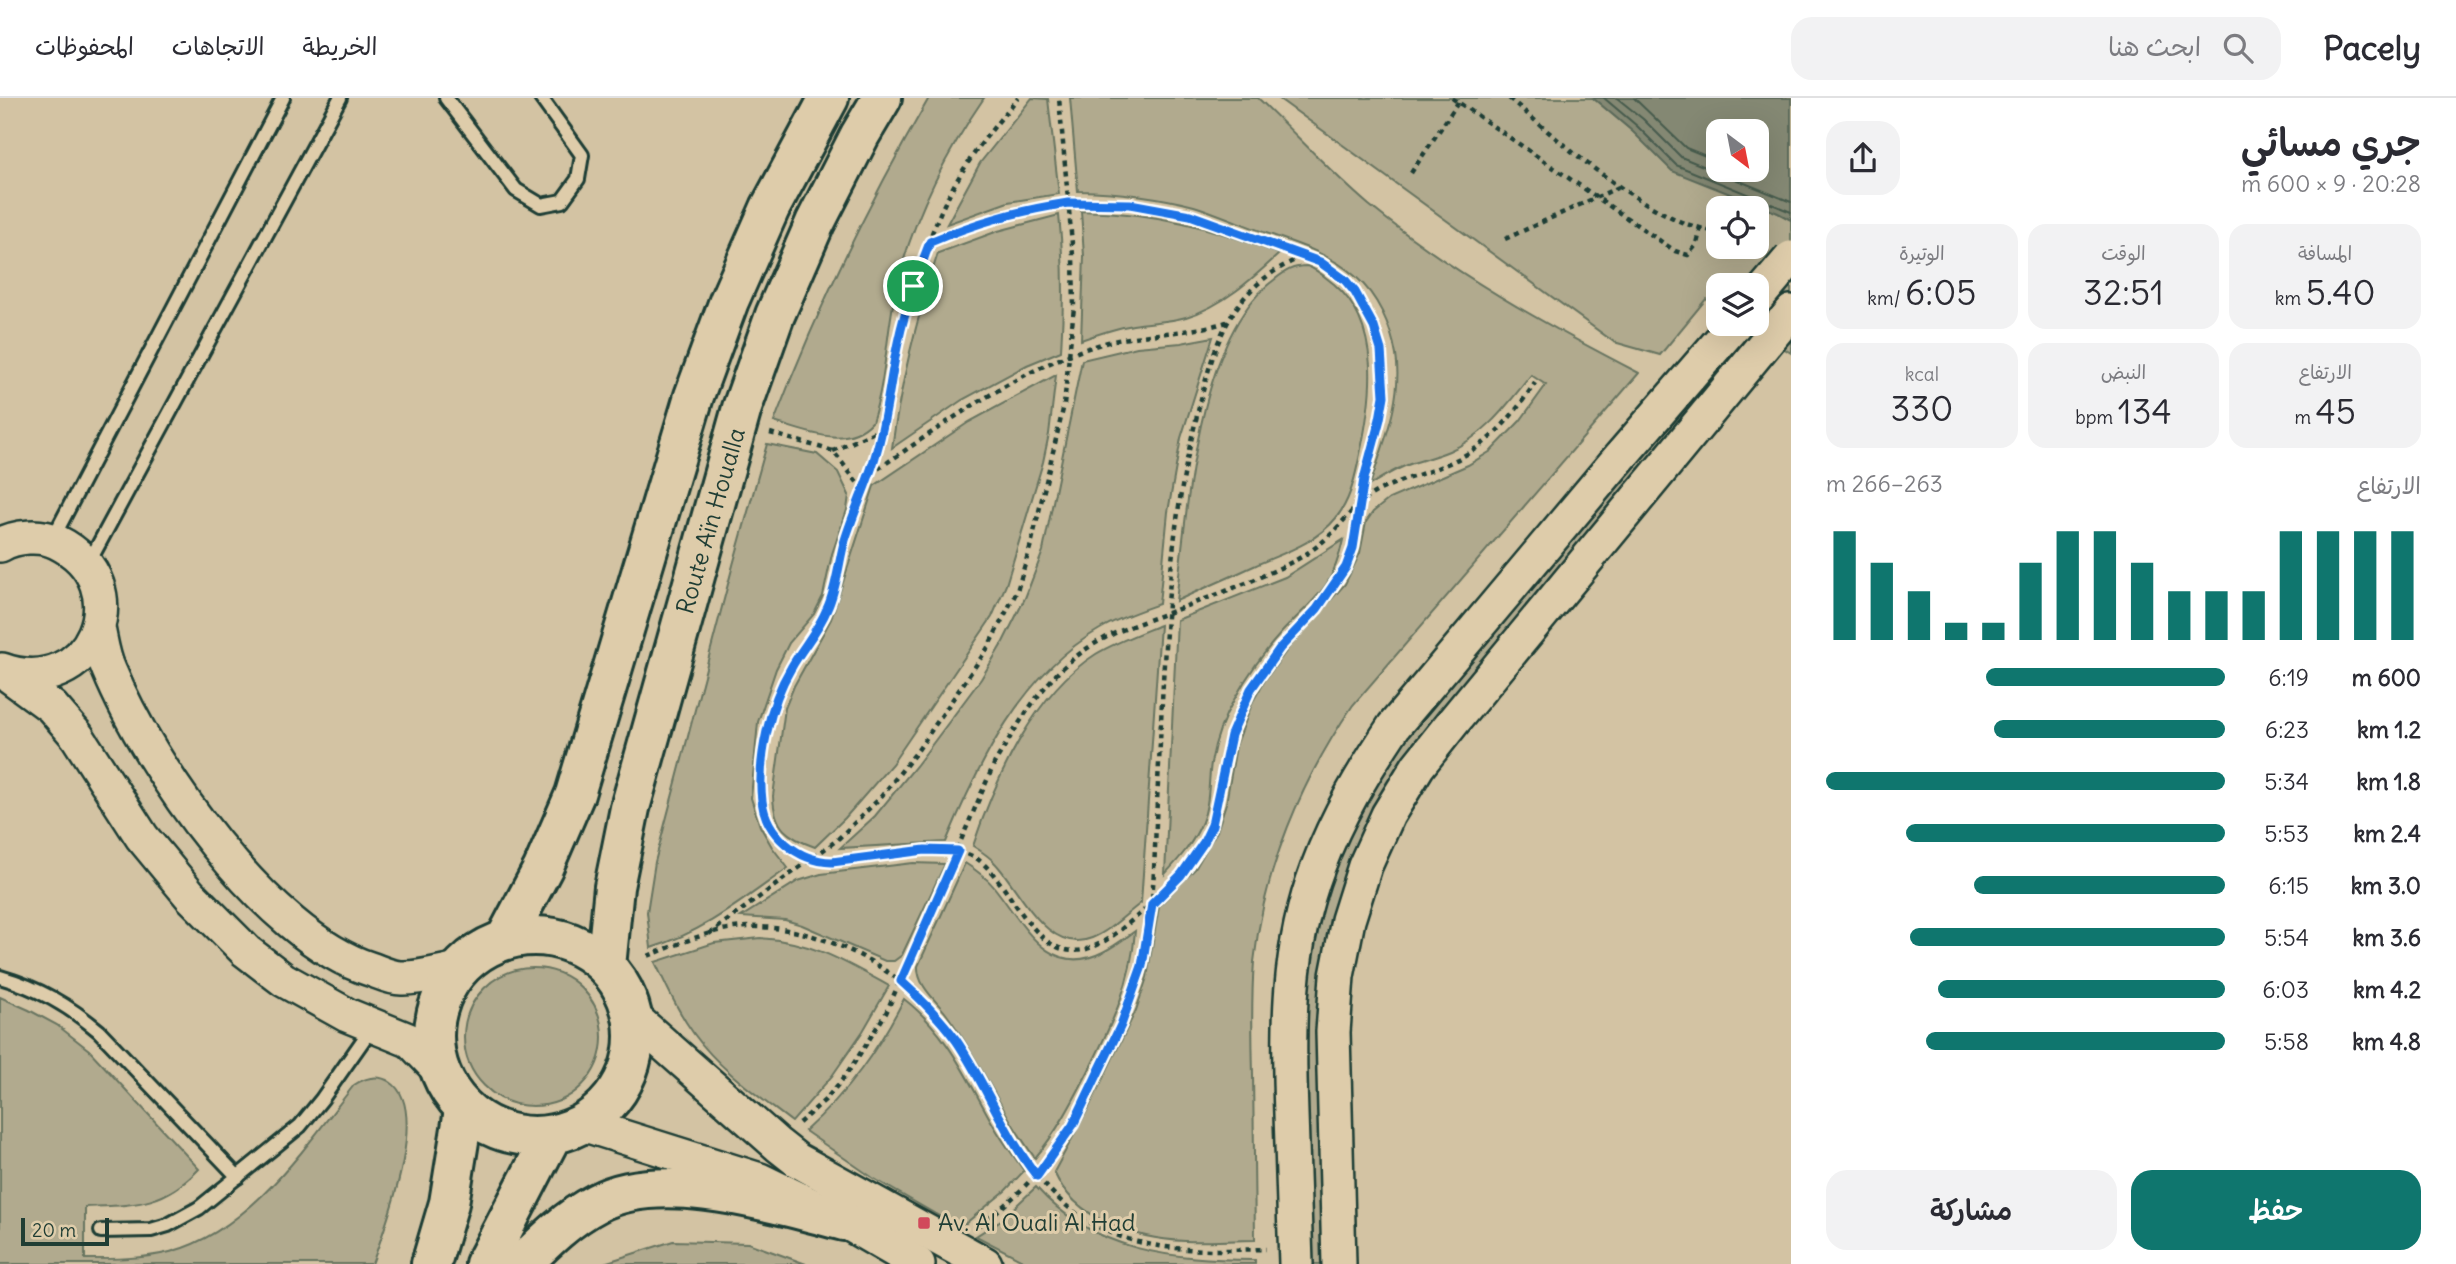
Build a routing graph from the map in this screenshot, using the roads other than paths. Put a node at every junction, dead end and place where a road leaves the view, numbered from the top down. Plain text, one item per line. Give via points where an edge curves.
1 (283, 98) edge
2 (340, 98) edge
3 (446, 98) edge
4 (541, 98) edge
5 (829, 98) edge
6 (883, 98) edge
7 (1791, 258) edge
8 (1769, 284) edge
9 (1791, 312) edge
10 (1724, 336) edge
11 (0, 517) edge
12 (27, 541) edge
13 (88, 565) junction
14 (98, 628) junction
15 (2, 670) edge
16 (505, 940) junction
17 (606, 966) junction
18 (459, 969) junction
19 (0, 977) edge
20 (633, 1017) junction
21 (373, 1026) junction
22 (438, 1069) junction
23 (464, 1110) junction
24 (567, 1130) junction
25 (238, 1177) junction
26 (844, 1221) junction
27 (102, 1231) dead end
28 (1283, 1257) edge
29 (431, 1264) edge
30 (485, 1264) edge
31 (522, 1264) edge
32 (918, 1264) edge
33 (985, 1264) edge
34 (1339, 1264) edge

1 - 12 lane
2 - 13 lane
3 - 4 lane via 516,190 541,205 562,201 578,179 582,155
5 - 16 highway, Route Aïn Houalla via 770,208 729,301 694,396 575,794
6 - 17 highway, Route Aïn Houalla via 815,223 775,314 742,408 630,808 614,887
7 - 8 street, bridge
9 - 34 street via 1453,722 1388,814 1365,866 1337,976 1333,1032
10 - 28 street via 1394,726 1338,818 1317,868 1293,973
11 - 12 street
12 - 13 street via 72,549
13 - 14 street via 102,607
14 - 15 street via 88,648 72,664 50,674 27,677
14 - 18 street via 108,668 183,800 237,870 298,929 351,963 399,978
15 - 21 street via 52,707 78,736 142,837 190,895 246,951 284,980
16 - 17 highway via 559,939 585,949
16 - 18 highway via 480,951
17 - 20 highway via 623,990
18 - 22 highway via 443,992 435,1017 433,1045
19 - 25 lane via 52,996 91,1024
20 - 24 highway via 634,1049 625,1079 607,1105
20 - 33 street via 797,1160
21 - 22 street via 411,1041
21 - 25 lane via 310,1114
22 - 23 highway
23 - 24 highway via 491,1128 521,1136
23 - 29 highway via 449,1203
24 - 26 street via 760,1180
24 - 30 highway
25 - 27 lane via 199,1208 168,1225
26 - 31 highway via 686,1188 641,1189 598,1202 559,1228
26 - 32 street

